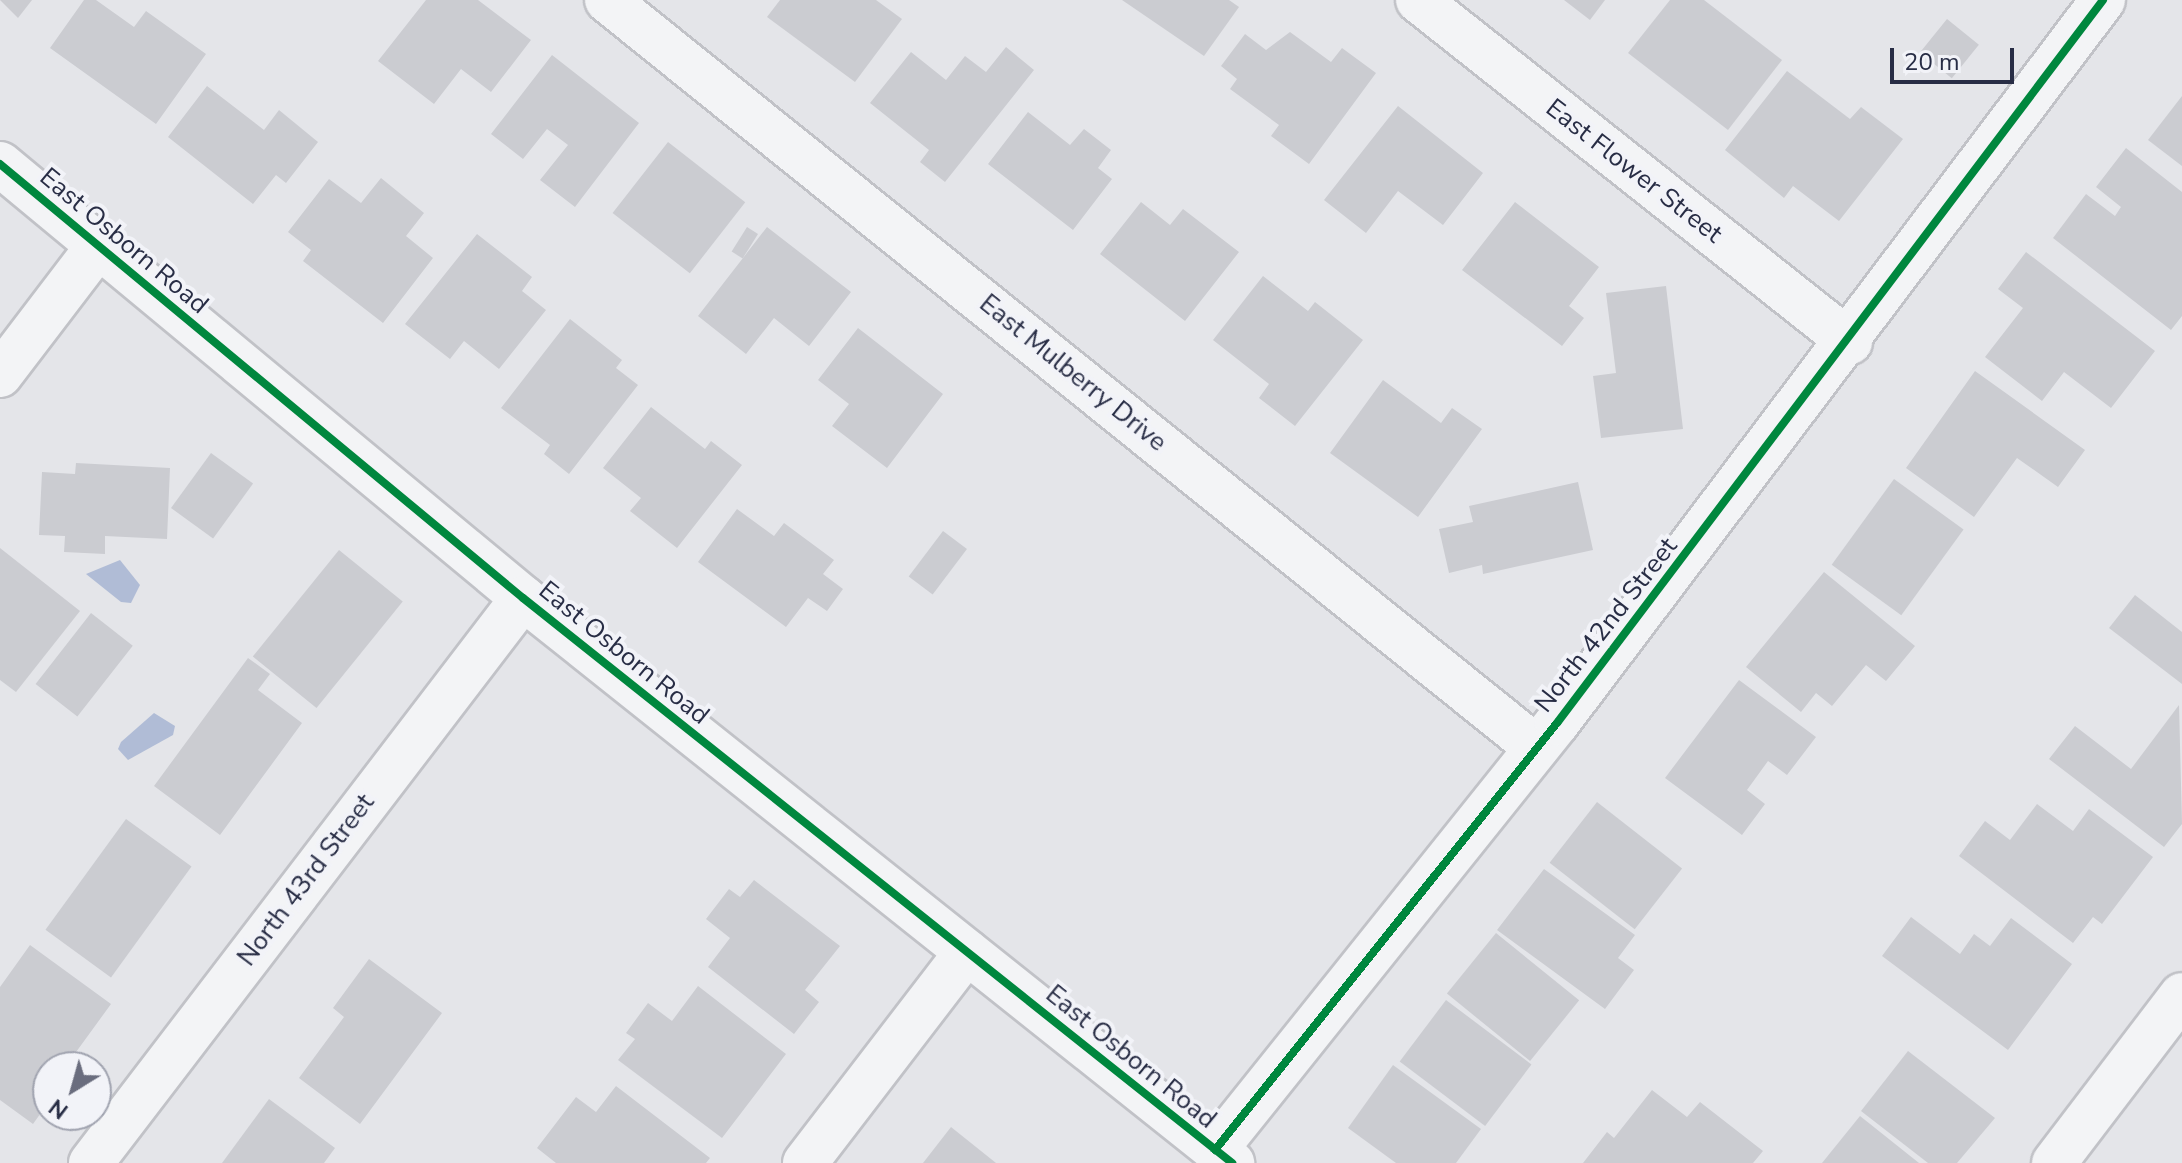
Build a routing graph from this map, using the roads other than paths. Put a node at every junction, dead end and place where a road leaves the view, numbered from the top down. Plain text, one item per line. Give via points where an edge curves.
1 (607, 0) edge
2 (1418, 0) edge
3 (2103, 0) edge
4 (0, 164) edge
5 (99, 245) junction
6 (1850, 342) junction
7 (0, 375) edge
8 (523, 598) junction
9 (1537, 748) junction
10 (967, 952) junction
11 (2182, 995) edge
12 (1223, 1156) edge
13 (91, 1163) edge
14 (805, 1163) edge
15 (2054, 1163) edge

1 - 9 street, East Mulberry Drive
2 - 6 street, East Flower Street
3 - 6 street, North 42nd Street
4 - 5 street, East Osborn Road
5 - 7 street
5 - 8 street, East Osborn Road
6 - 9 street, North 42nd Street
8 - 10 street, East Osborn Road
8 - 13 street, North 43rd Street
9 - 12 street, North 42nd Street
10 - 12 street, East Osborn Road
10 - 14 street
11 - 15 street

